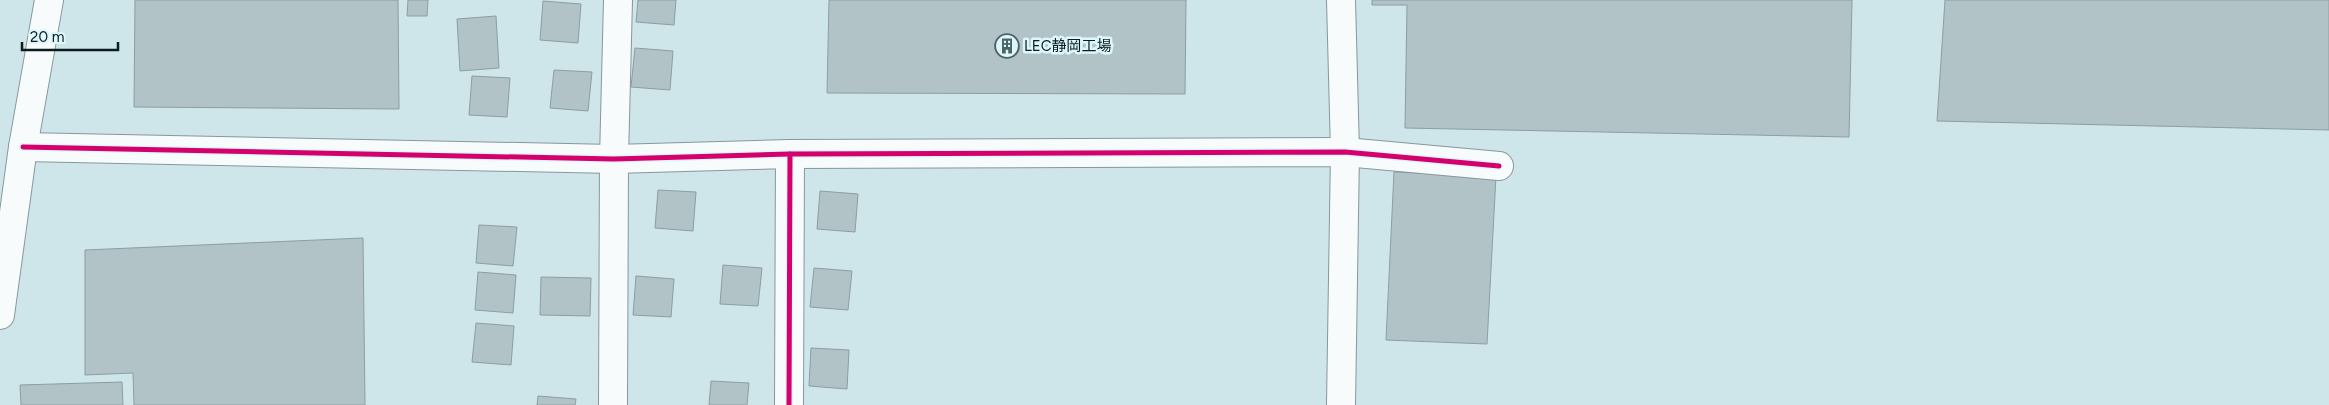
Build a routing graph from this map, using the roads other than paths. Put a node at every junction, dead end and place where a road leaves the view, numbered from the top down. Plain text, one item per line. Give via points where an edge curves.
1 (49, 0) edge
2 (618, 0) edge
3 (1341, 0) edge
4 (22, 147) junction
5 (1345, 152) junction
6 (790, 154) junction
7 (614, 159) junction
8 (1499, 166) dead end
9 (0, 315) edge
10 (613, 405) edge
11 (789, 405) edge
12 (1341, 405) edge

1 - 4 street
2 - 7 street
3 - 5 street
4 - 7 street
4 - 9 street
5 - 6 street
5 - 8 street
5 - 12 street
6 - 7 street
6 - 11 street
7 - 10 street

